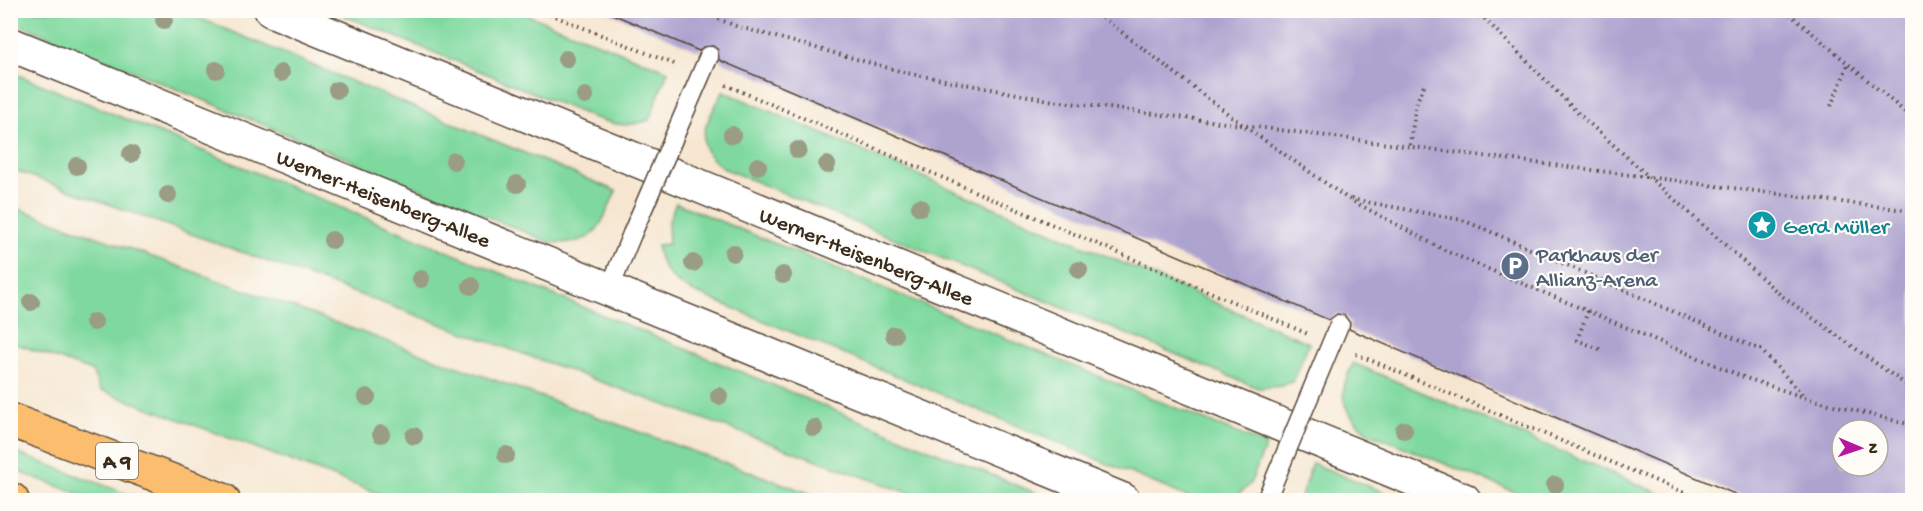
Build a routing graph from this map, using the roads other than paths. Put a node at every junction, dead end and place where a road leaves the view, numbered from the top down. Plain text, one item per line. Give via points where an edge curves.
1 (271, 10) edge
2 (10, 44) edge
3 (709, 56) dead end
4 (609, 290) junction
5 (1339, 325) dead end
6 (10, 420) edge
7 (1267, 499) edge
8 (223, 501) edge
9 (1124, 501) edge
10 (1464, 501) edge

1 - 10 street, Werner-Heisenberg-Allee
2 - 4 street, Werner-Heisenberg-Allee
3 - 4 lane, bridge
4 - 9 street, Werner-Heisenberg-Allee
5 - 7 lane, bridge
6 - 8 highway, A 9

